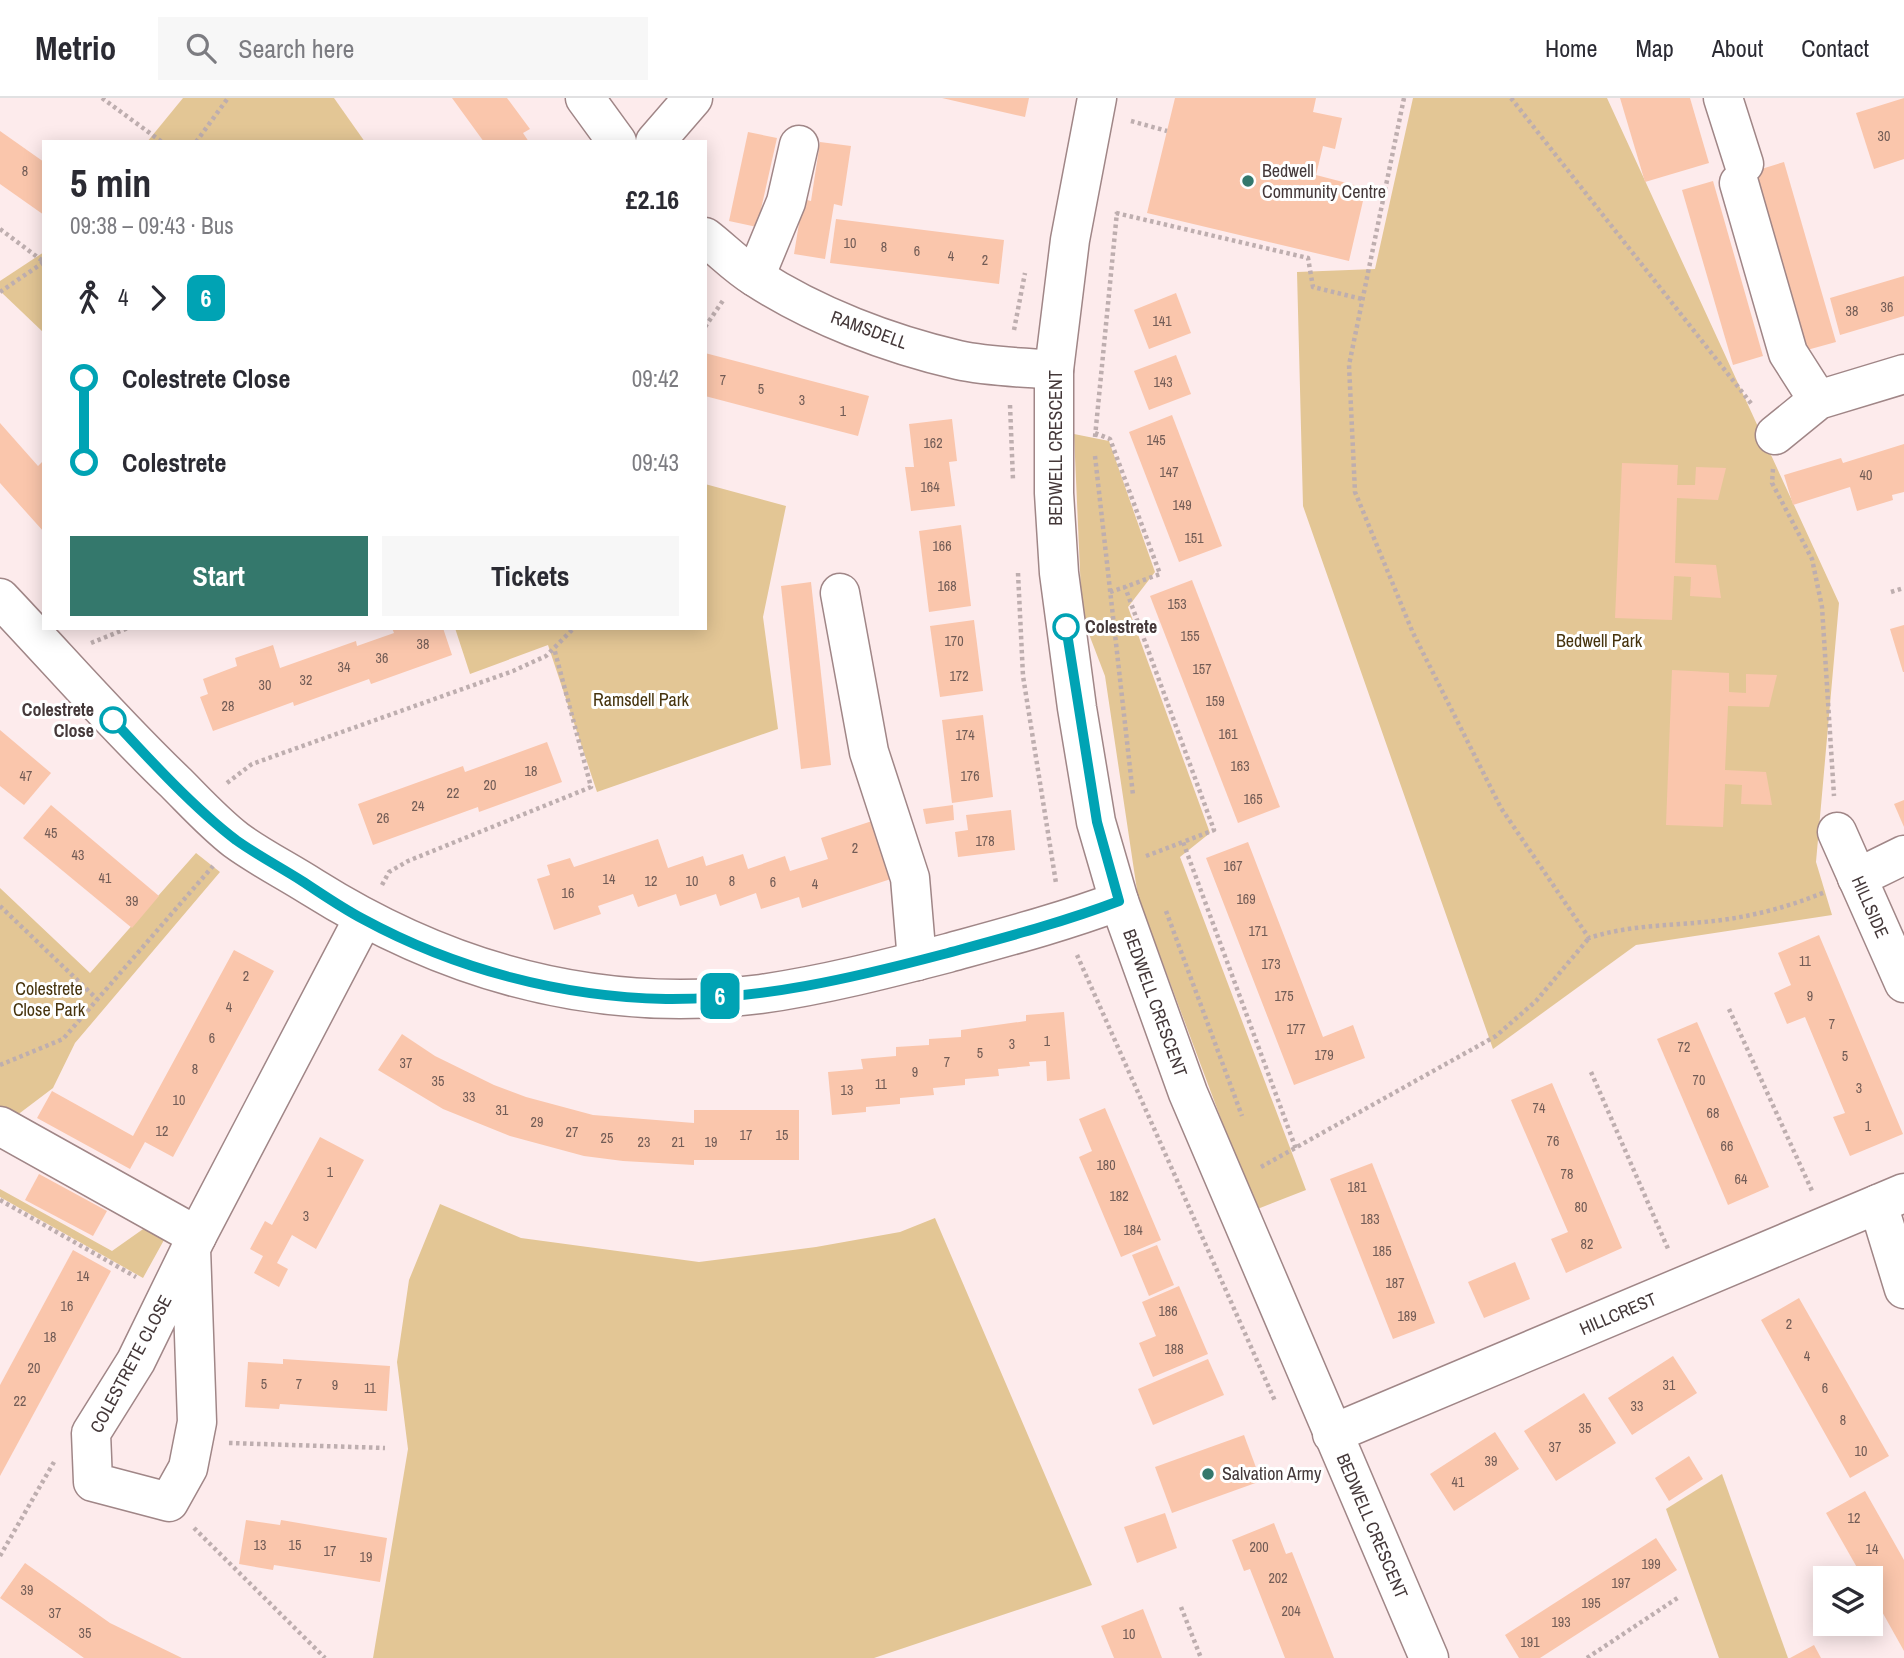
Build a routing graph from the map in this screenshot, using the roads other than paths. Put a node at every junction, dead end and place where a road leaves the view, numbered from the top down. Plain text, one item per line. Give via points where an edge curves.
1 (586, 98) edge
2 (693, 98) edge
3 (1097, 98) edge
4 (1723, 98) edge
5 (616, 140) edge
6 (657, 140) edge
7 (799, 145) dead end
8 (707, 239) edge
9 (755, 277) junction
10 (1054, 370) junction
11 (1904, 374) edge
12 (1818, 400) junction
13 (1775, 435) road end
14 (839, 593) dead end
15 (0, 598) edge
16 (1837, 832) road end
17 (1904, 855) edge
18 (1857, 878) junction
19 (1119, 901) junction
20 (363, 919) junction
21 (917, 961) junction
22 (1904, 983) edge
23 (0, 1126) edge
24 (1891, 1198) edge
25 (194, 1242) junction
26 (1904, 1289) edge
27 (1332, 1434) junction
28 (1429, 1658) edge

1 - 5 street
2 - 6 street
3 - 10 street, BEDWELL CRESCENT via 1070,240
4 - 12 street via 1788,353
7 - 9 street via 786,202
8 - 9 street, RAMSDELL
9 - 10 street, RAMSDELL via 826,314 960,361
10 - 19 street, BEDWELL CRESCENT via 1059,573 1097,822
11 - 12 street
12 - 13 street
14 - 21 street via 869,752 910,878
15 - 20 street via 138,747 236,840
16 - 18 street, HILLSIDE
17 - 18 street
18 - 22 street, HILLSIDE
19 - 21 street via 1062,922
19 - 27 street, BEDWELL CRESCENT via 1188,1093
20 - 21 street via 481,969 537,985 666,999 759,994
20 - 25 street, COLESTRETE CLOSE
23 - 25 street
24 - 26 street
24 - 27 street, HILLCREST
25 - 25 street, COLESTRETE CLOSE via 136,1361 91,1433 93,1482 169,1503 188,1468 197,1422
27 - 28 street, BEDWELL CRESCENT

